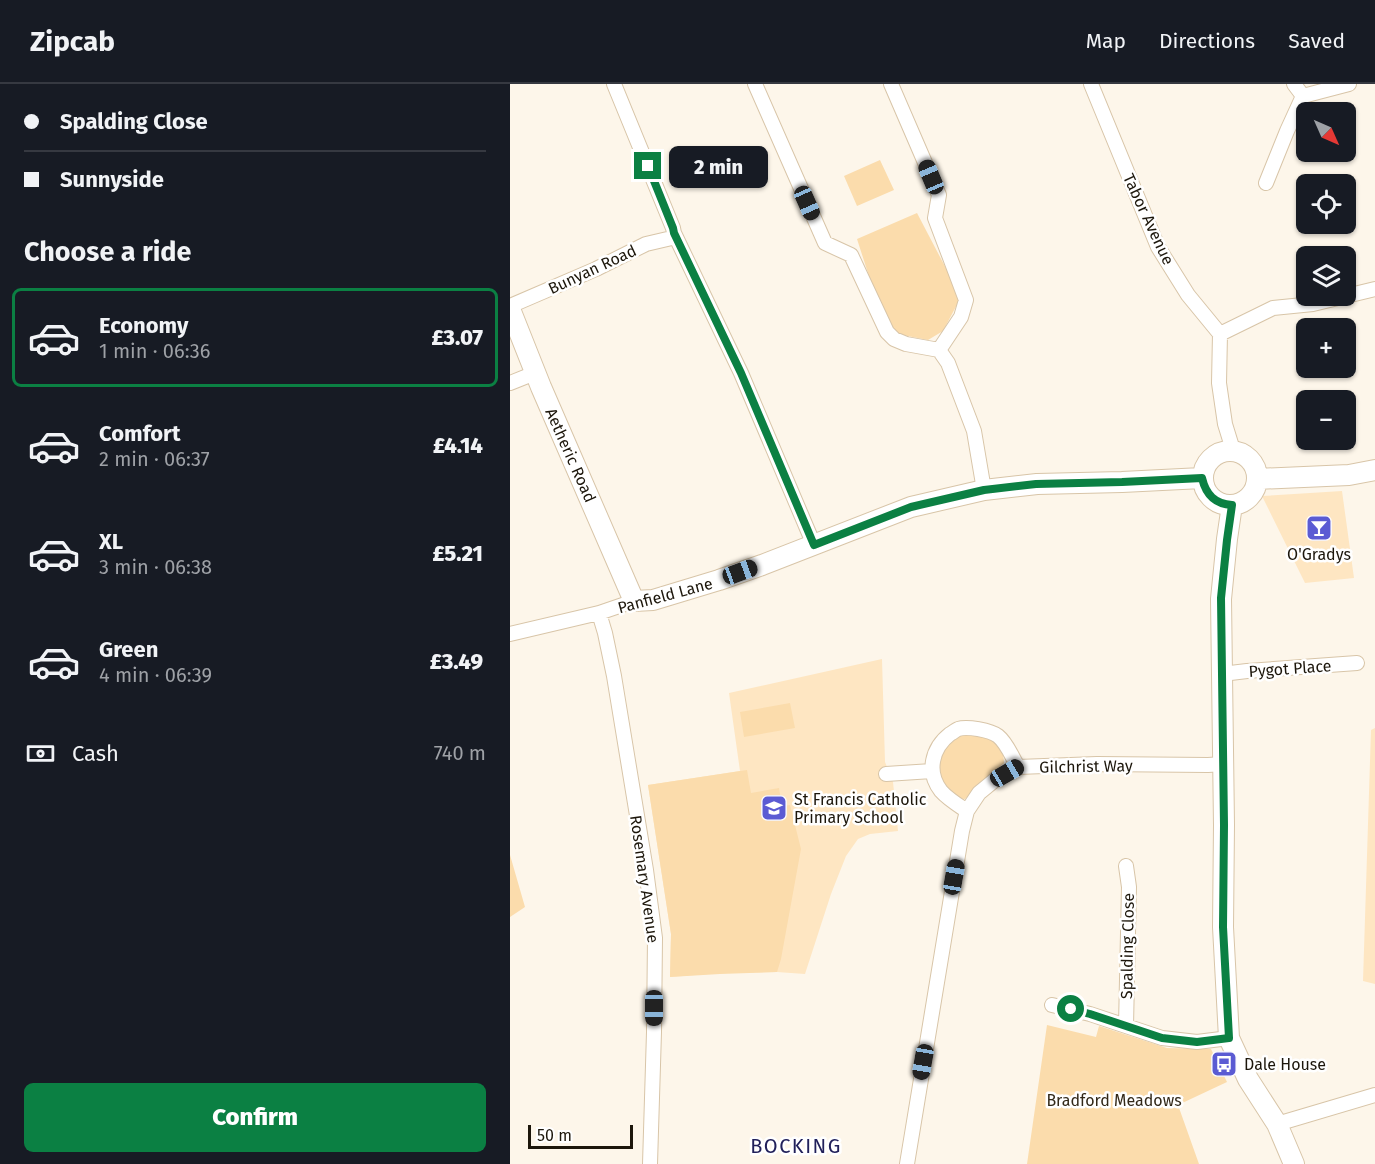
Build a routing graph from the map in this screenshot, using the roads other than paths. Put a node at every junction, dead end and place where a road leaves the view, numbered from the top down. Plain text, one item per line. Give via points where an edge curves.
1 (614, 84) edge
2 (755, 84) edge
3 (891, 84) edge
4 (1090, 84) edge
5 (1293, 84) edge
6 (1349, 84) edge
7 (1304, 96) junction
8 (1266, 183) dead end
9 (676, 237) junction
10 (1375, 290) edge
11 (510, 307) edge
12 (1220, 333) junction
13 (939, 350) junction
14 (536, 373) junction
15 (510, 383) edge
16 (1233, 450) junction
17 (1375, 470) edge
18 (1202, 478) junction
19 (1257, 479) junction
20 (984, 490) junction
21 (1232, 505) junction
22 (814, 545) junction
23 (634, 601) junction
24 (599, 613) junction
25 (510, 634) edge
26 (1358, 663) dead end
27 (1222, 674) junction
28 (1223, 764) junction
29 (1018, 767) junction
30 (932, 771) junction
31 (886, 774) dead end
32 (967, 811) junction
33 (1126, 866) dead end
34 (1052, 1005) dead end
35 (1126, 1026) junction
36 (1229, 1038) junction
37 (1375, 1095) edge
38 (1277, 1124) junction
39 (650, 1164) edge
40 (907, 1164) edge
41 (1294, 1164) edge

1 - 9 street
2 - 13 street via 825,243 851,255 887,332 894,339
3 - 13 street via 939,195 935,218 966,300 961,317
4 - 12 street, Tabor Avenue via 1158,247 1200,312
5 - 7 street
6 - 7 street
7 - 8 street
9 - 11 street, Bunyan Road via 646,244
9 - 22 street via 741,373
10 - 12 street via 1313,304 1273,308
11 - 14 street, Aetheric Road
12 - 16 street via 1219,383
13 - 20 street via 948,363 974,431
14 - 15 street
14 - 23 street, Aetheric Road
16 - 18 street via 1214,455
16 - 19 street via 1251,460
17 - 19 street via 1349,475
18 - 20 street, Panfield Lane via 1036,484
18 - 21 street via 1211,498
19 - 21 street via 1249,497
20 - 22 street, Panfield Lane via 911,507
21 - 27 street via 1221,598
22 - 23 street, Panfield Lane via 719,580 653,600
23 - 24 street, Panfield Lane
24 - 25 street, Panfield Lane
24 - 39 street, Rosemary Avenue via 614,676 655,938
26 - 27 street, Pygot Place
27 - 28 street
28 - 29 street, Gilchrist Way
28 - 36 street via 1223,927
29 - 30 street via 998,735 982,728 958,729 944,739 933,757
29 - 32 street, Gilchrist Way via 996,779
30 - 31 street
30 - 32 street via 940,789
32 - 40 street
33 - 35 street, Spalding Close
34 - 35 street, Spalding Close
35 - 36 street, Spalding Close via 1162,1038 1197,1042
36 - 38 street via 1248,1079
37 - 38 street
38 - 41 street

